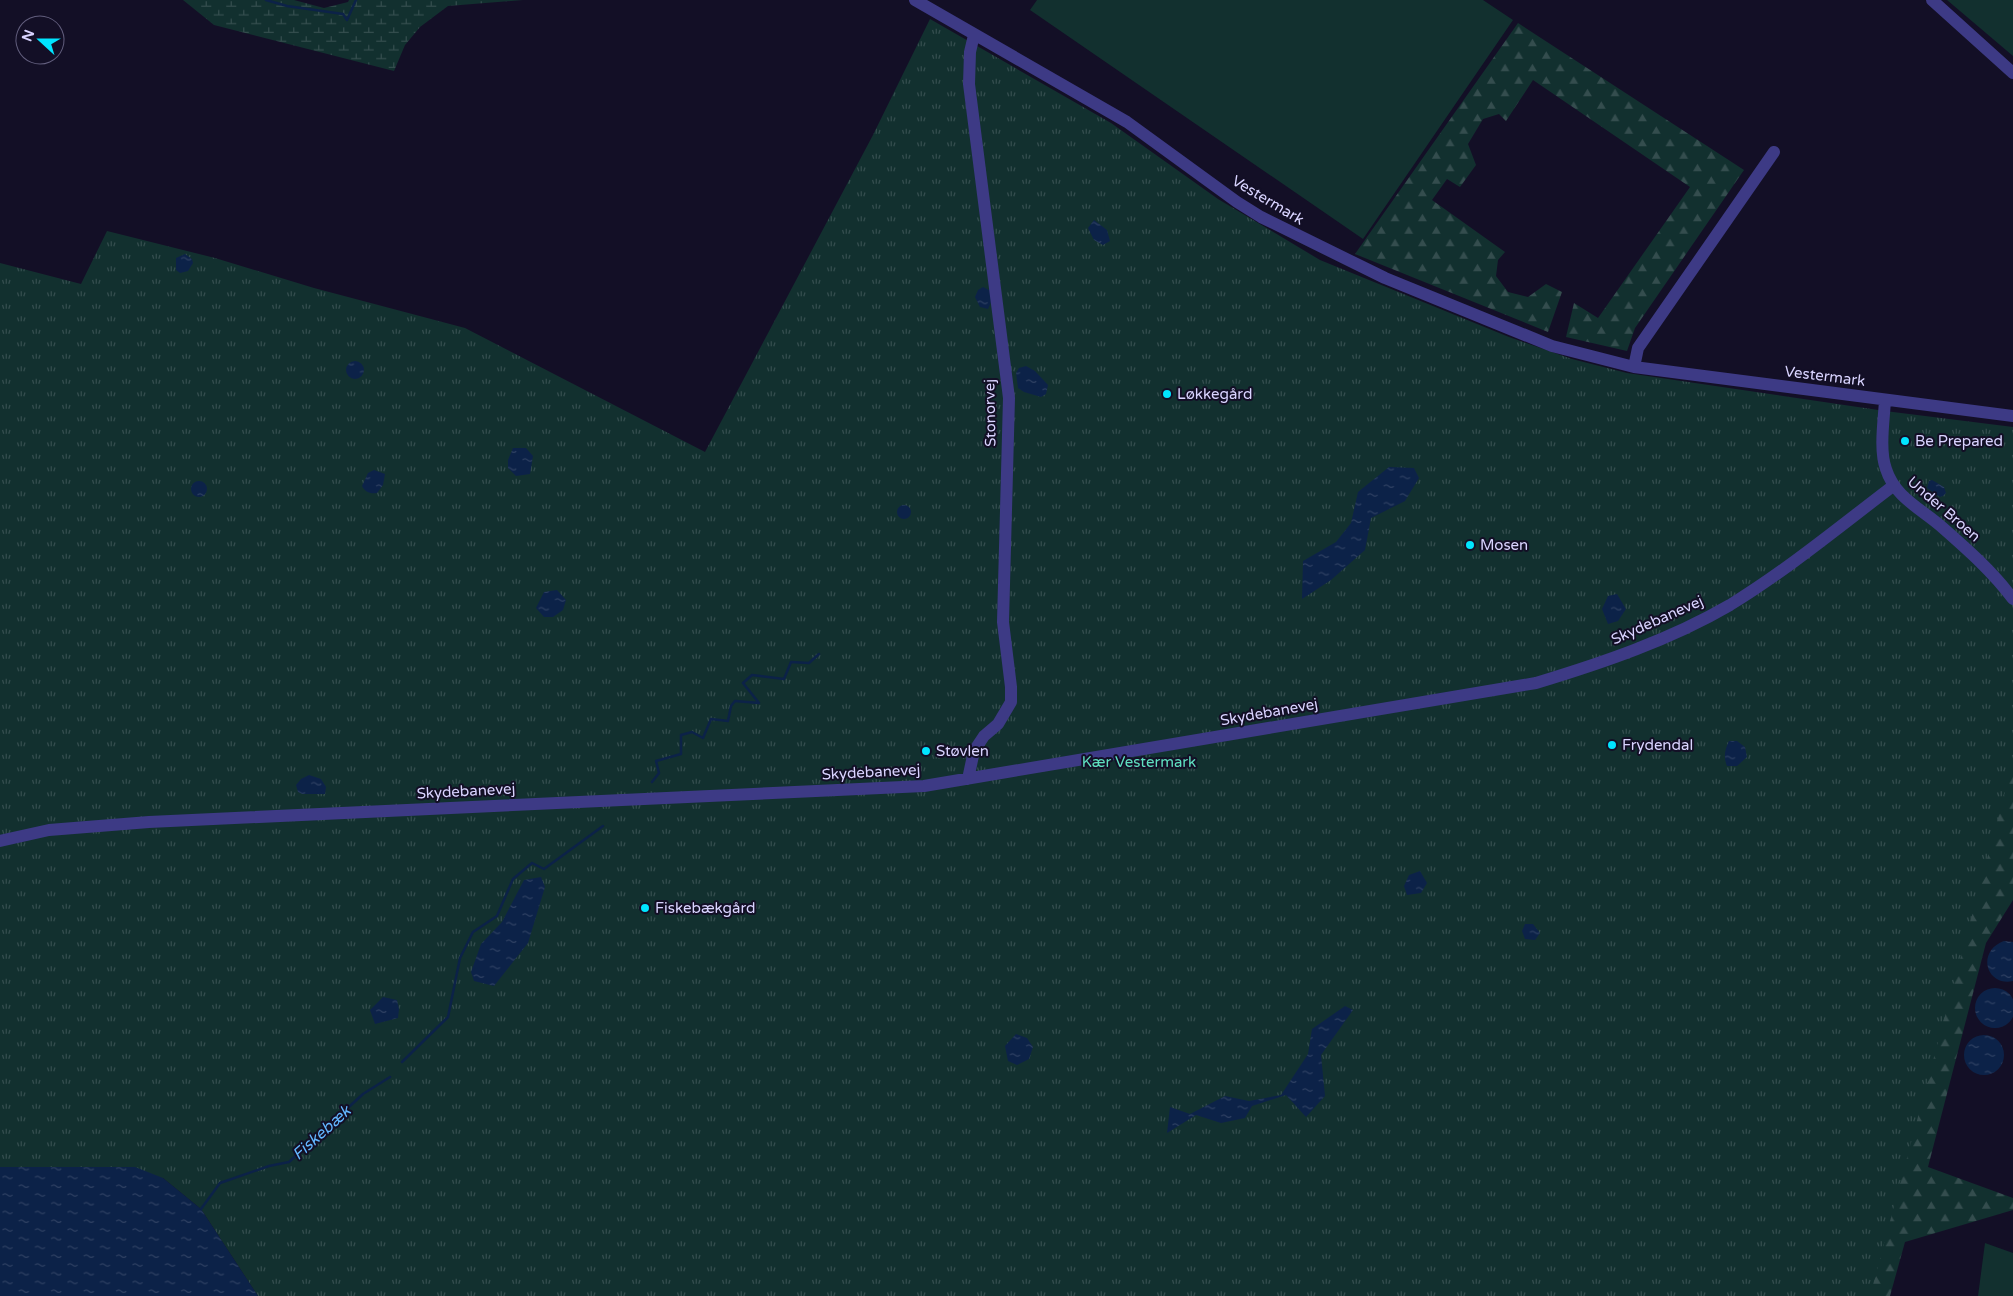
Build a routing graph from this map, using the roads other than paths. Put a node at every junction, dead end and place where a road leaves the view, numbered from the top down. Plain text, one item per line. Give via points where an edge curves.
1 (915, 0) edge
2 (1932, 0) edge
3 (974, 35) junction
4 (2013, 73) edge
5 (1774, 152) dead end
6 (1634, 367) junction
7 (1885, 400) junction
8 (2013, 416) edge
9 (1893, 486) junction
10 (2013, 599) edge
11 (968, 779) junction
12 (0, 841) edge

1 - 3 street, Vestermark
2 - 4 street
3 - 6 street, Vestermark via 1127,122 1261,218 1385,278 1552,346
3 - 11 street, Stonorvej via 969,84 1009,398 1002,622 1011,702 998,724 974,751
5 - 6 street via 1638,348
6 - 7 street, Vestermark
7 - 8 street, Vestermark
7 - 9 street, Under Broen via 1883,453
9 - 10 street, Under Broen via 1967,548
9 - 11 street, Skydebanevej via 1801,557 1730,604 1686,628 1587,668 1536,683 1478,694
11 - 12 street, Skydebanevej via 920,786 149,822 49,830

